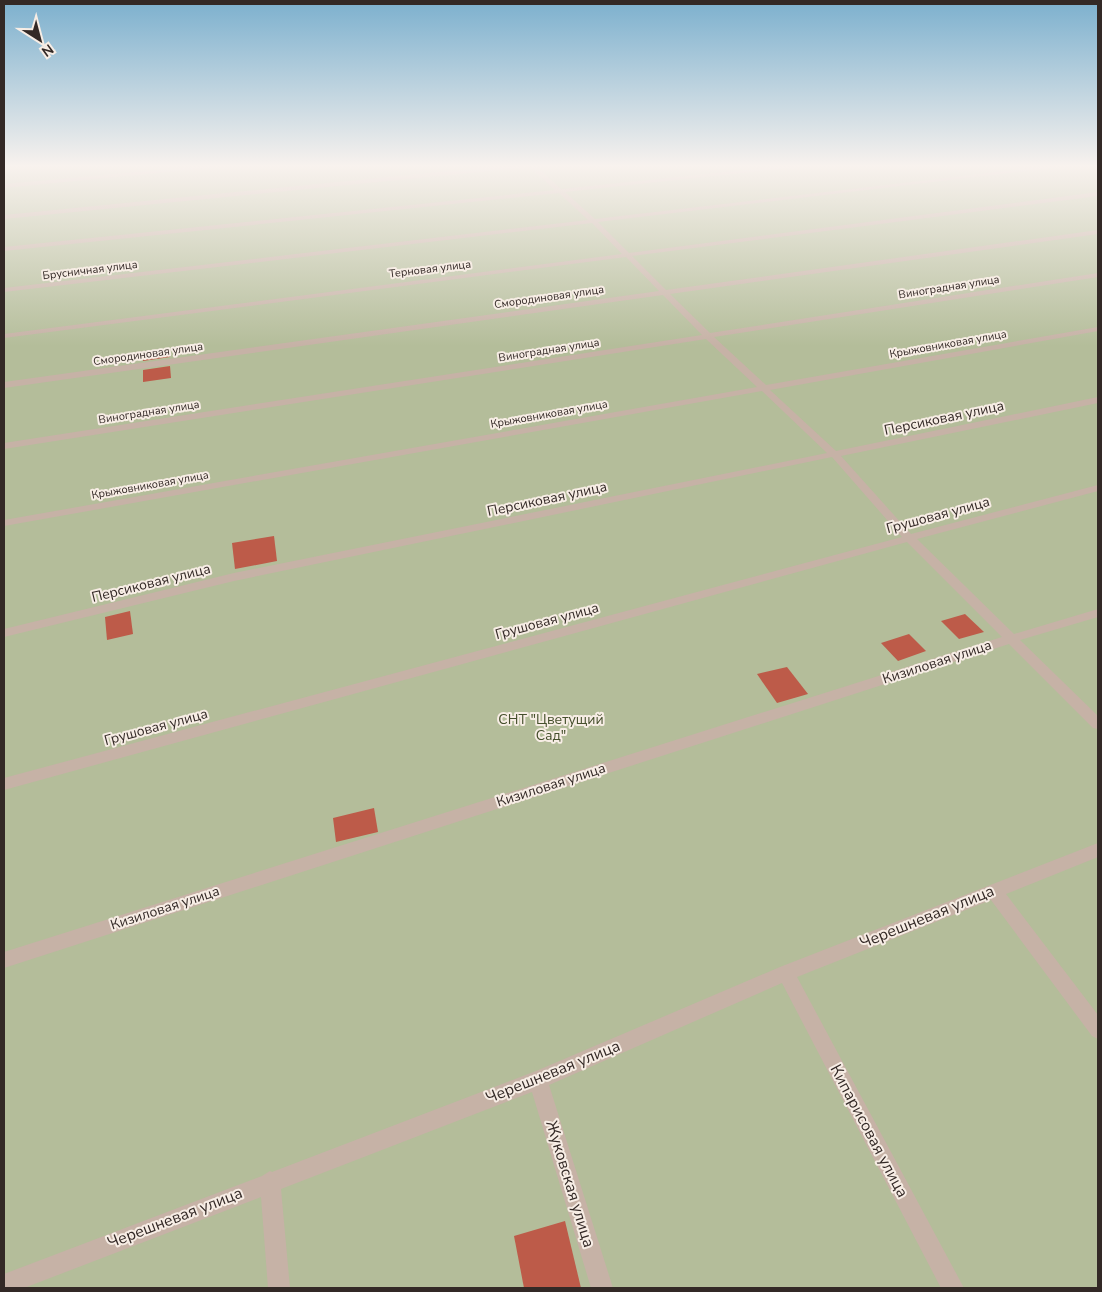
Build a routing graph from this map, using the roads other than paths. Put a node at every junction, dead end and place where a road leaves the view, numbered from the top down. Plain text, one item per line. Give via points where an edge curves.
1 (233, 225) edge
2 (556, 225) edge
3 (598, 225) edge
4 (853, 225) edge
5 (1098, 232) edge
6 (4, 250) edge
7 (628, 254) junction
8 (1098, 275) edge
9 (4, 290) edge
10 (666, 292) junction
11 (1098, 330) edge
12 (4, 336) edge
13 (708, 336) junction
14 (4, 385) edge
15 (764, 387) junction
16 (1098, 400) edge
17 (4, 446) edge
18 (834, 454) junction
19 (1098, 488) edge
20 (4, 523) edge
21 (909, 538) junction
22 (1098, 613) edge
23 (4, 633) edge
24 (1010, 639) junction
25 (1098, 724) edge
26 (4, 784) edge
27 (1098, 850) edge
28 (994, 891) junction
29 (4, 960) edge
30 (786, 973) junction
31 (1098, 1030) edge
32 (538, 1080) junction
33 (270, 1181) junction
34 (4, 1285) edge
35 (279, 1288) edge
36 (602, 1288) edge
37 (953, 1288) edge

1 - 6 street
2 - 9 street, Брусничная улица
3 - 7 street
4 - 7 street, Терновая улица
5 - 10 street, Смородиновая улица
7 - 10 street
7 - 12 street, Терновая улица
8 - 13 street, Виноградная улица
10 - 13 street
10 - 14 street, Смородиновая улица
11 - 15 street, Крыжовниковая улица
13 - 15 street
13 - 17 street, Виноградная улица
15 - 18 street
15 - 20 street, Крыжовниковая улица
16 - 18 street, Персиковая улица
18 - 21 street
18 - 23 street, Персиковая улица via 234,577
19 - 21 street, Грушовая улица
21 - 24 street
21 - 26 street, Грушовая улица
22 - 24 street, Кизиловая улица
24 - 25 street
24 - 29 street, Кизиловая улица
27 - 28 street, Черешневая улица
28 - 30 street, Черешневая улица
28 - 31 street
30 - 32 street, Черешневая улица
30 - 37 street, Кипарисовая улица
32 - 33 street, Черешневая улица
32 - 36 street, Жуковская улица
33 - 34 street, Черешневая улица
33 - 35 street

